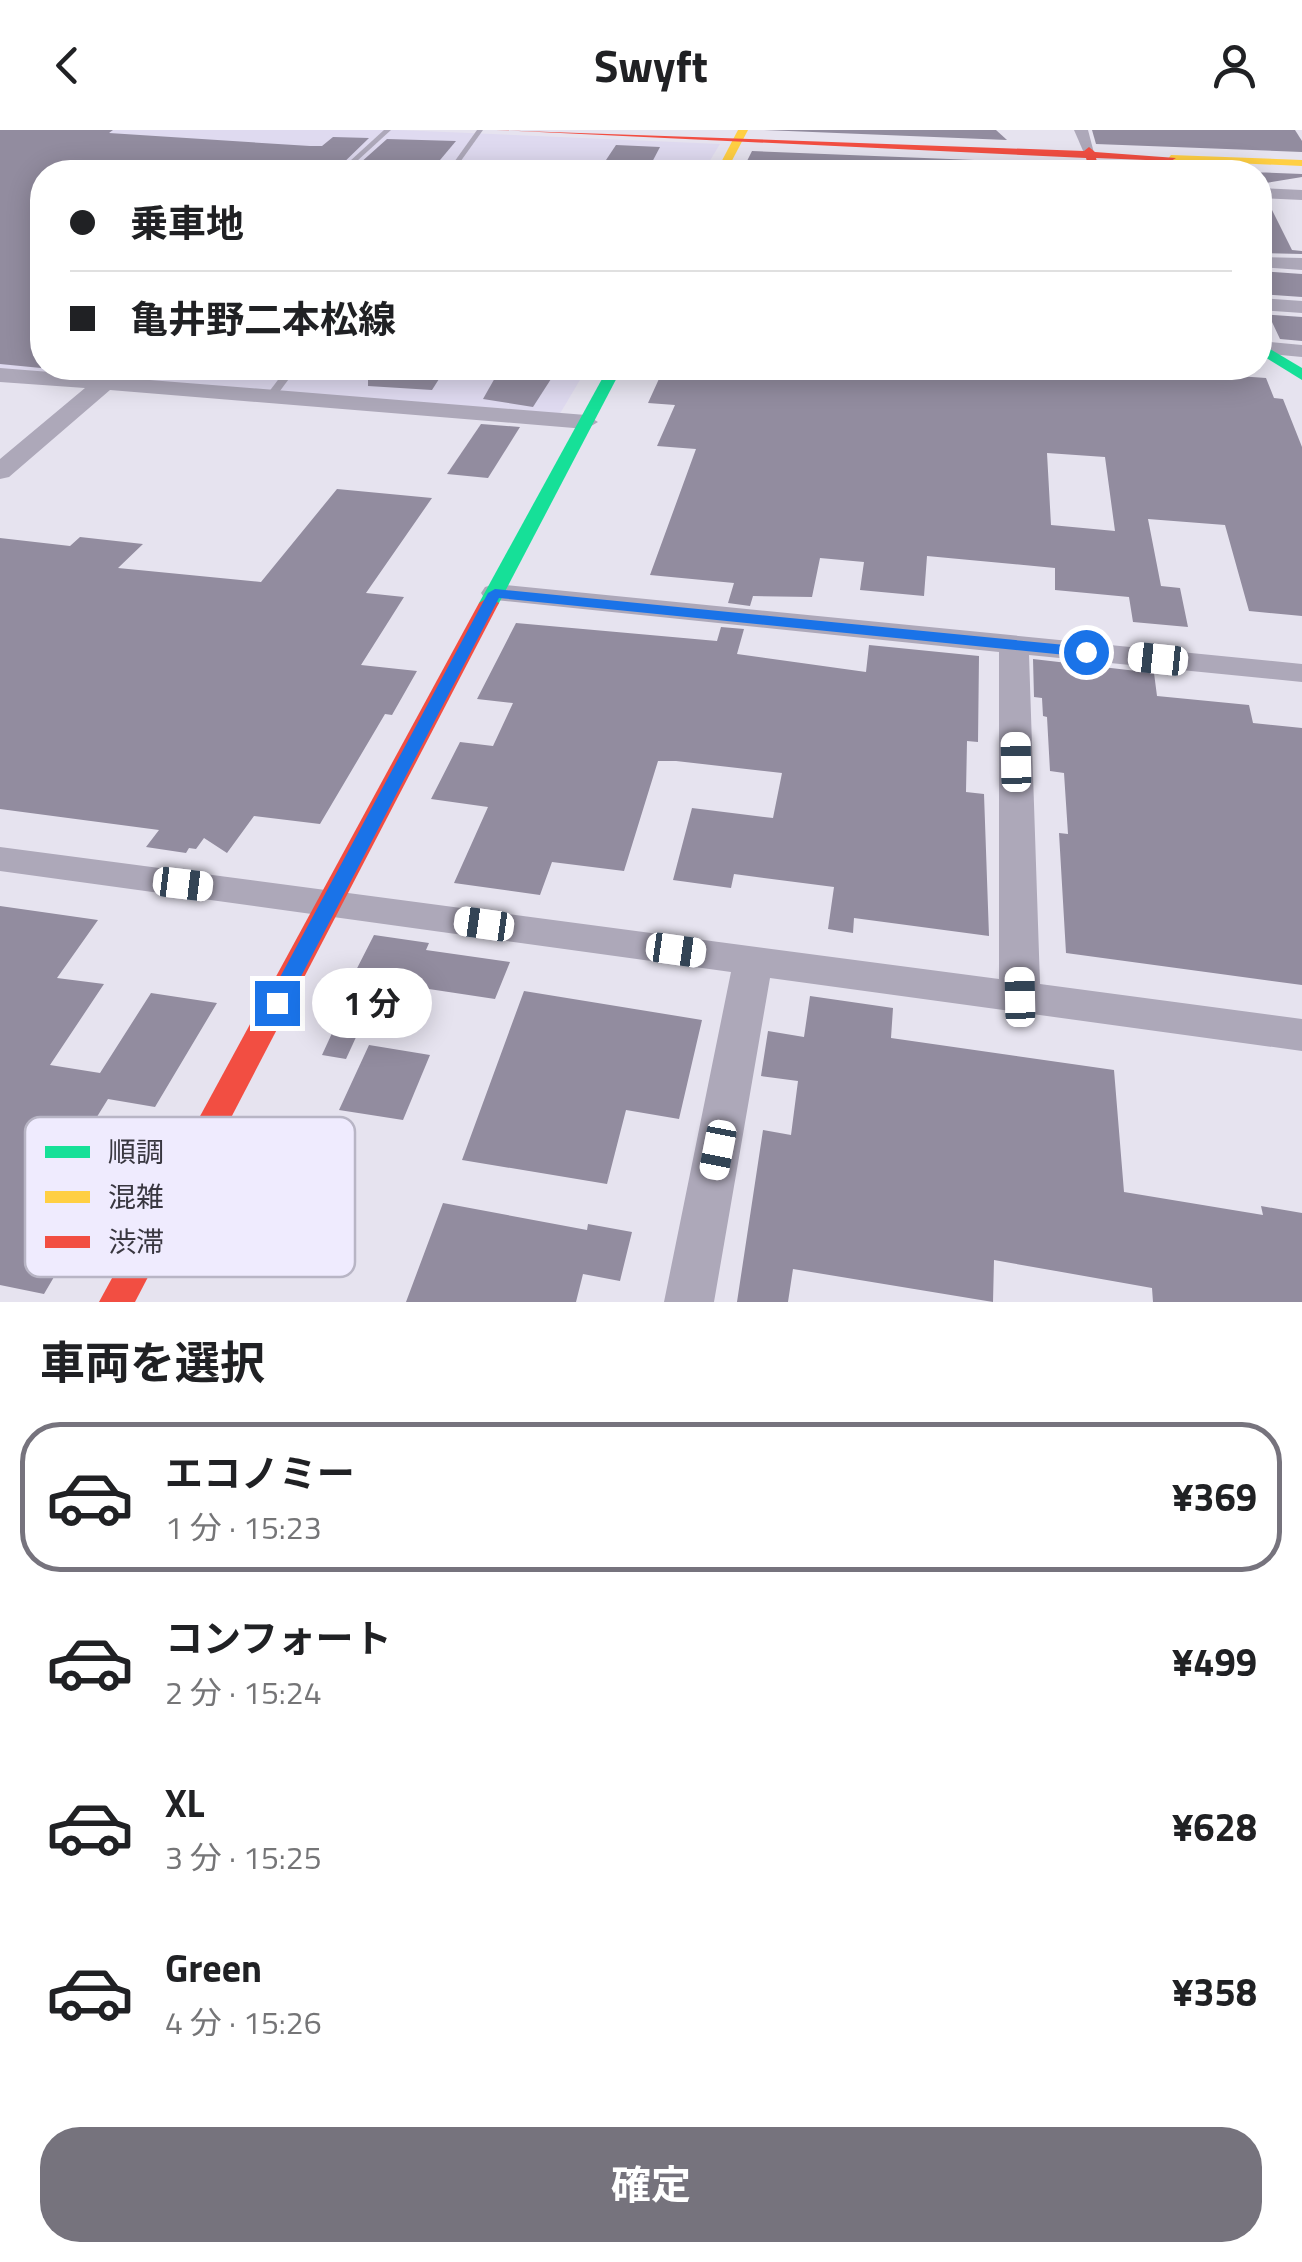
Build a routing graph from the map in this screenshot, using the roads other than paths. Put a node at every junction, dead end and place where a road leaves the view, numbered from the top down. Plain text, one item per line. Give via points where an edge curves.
1 (388, 130) edge
2 (480, 130) edge
3 (502, 130) edge
4 (626, 130) edge
5 (741, 135) edge
6 (1089, 152) edge
7 (355, 160) edge
8 (459, 160) edge
9 (727, 160) edge
10 (1302, 161) edge
11 (1272, 194) edge
12 (1302, 195) edge
13 (1293, 264) edge
14 (1272, 304) edge
15 (1302, 304) edge
16 (1272, 348) edge
17 (1302, 351) edge
18 (1272, 355) edge
19 (0, 374) edge
20 (30, 374) edge
21 (1302, 375) edge
22 (108, 380) edge
23 (151, 380) edge
24 (283, 380) edge
25 (609, 380) edge
26 (270, 396) junction
27 (586, 422) junction
28 (0, 472) edge
29 (495, 593) junction
30 (1014, 645) junction
31 (1302, 673) edge
32 (0, 859) edge
33 (330, 904) junction
34 (753, 961) junction
35 (1020, 997) junction
36 (1302, 1035) edge
37 (216, 1117) edge
38 (130, 1277) edge
39 (117, 1302) edge
40 (689, 1302) edge

1 - 7 lane
2 - 8 lane
3 - 5 main road
4 - 5 main road
5 - 6 main road
5 - 9 main road
6 - 10 main road
11 - 12 street
13 - 15 street
14 - 15 street
16 - 17 street
18 - 21 main road
19 - 20 street
22 - 28 street
23 - 26 street
24 - 26 lane
25 - 27 main road
26 - 27 street
27 - 29 main road
29 - 30 street
29 - 33 main road
30 - 31 street
30 - 35 street
32 - 33 street
33 - 34 street
33 - 37 main road
34 - 35 street
34 - 40 street
35 - 36 street
38 - 39 main road

